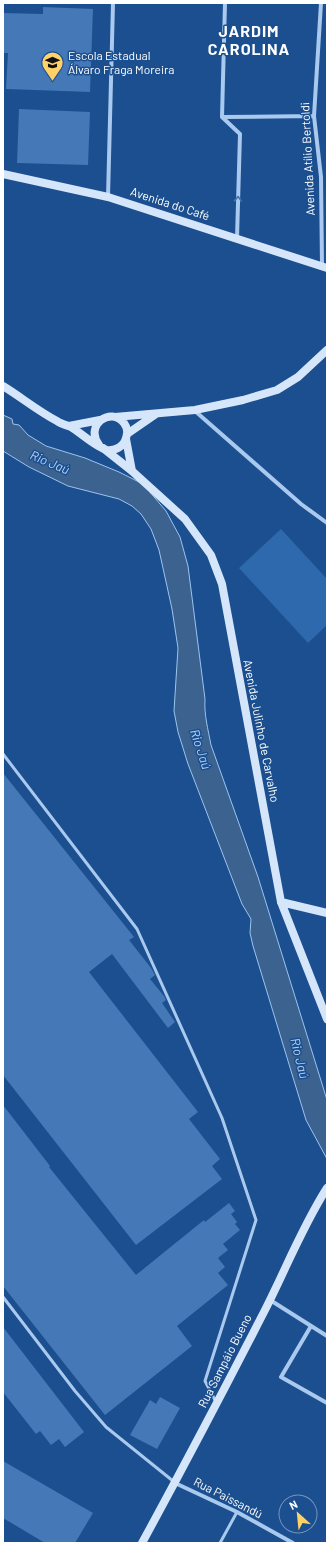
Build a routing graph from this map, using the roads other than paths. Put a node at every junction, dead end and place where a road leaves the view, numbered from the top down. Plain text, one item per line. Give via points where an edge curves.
1 (113, 3) edge
2 (225, 3) edge
3 (321, 3) edge
4 (314, 116) junction
5 (222, 117) junction
6 (3, 174) edge
7 (108, 197) junction
8 (237, 238) junction
9 (324, 267) edge
10 (327, 350) edge
11 (3, 386) edge
12 (195, 410) junction
13 (156, 413) junction
14 (115, 417) junction
15 (100, 420) junction
16 (69, 426) junction
17 (126, 437) junction
18 (101, 447) junction
19 (132, 471) junction
20 (327, 523) edge
21 (3, 754) edge
22 (281, 902) junction
23 (327, 913) edge
24 (327, 1019) edge
25 (327, 1188) edge
26 (3, 1297) edge
27 (270, 1300) junction
28 (311, 1326) junction
29 (327, 1336) edge
30 (327, 1403) edge
31 (217, 1404) junction
32 (175, 1482) junction
33 (236, 1512) junction
34 (142, 1543) edge
35 (220, 1543) edge
36 (293, 1543) edge

1 - 7 street
2 - 5 street
3 - 4 street, Avenida Atílio Bertoldi
4 - 5 street
4 - 9 street, Avenida Atílio Bertoldi via 321,177
8 -> 5 street via 240,134
6 - 7 street, Avenida do Café
7 - 8 street, Avenida do Café
8 - 9 street, Avenida do Café
10 - 12 street via 298,377 277,390
11 - 16 street, Avenida Julinho de Carvalho via 58,422
12 - 13 street
12 - 20 street via 301,504
13 - 14 street
13 - 17 street
14 - 15 street via 109,416
14 - 17 street via 124,424
15 - 16 street
15 - 18 street via 94,430 95,441
16 - 18 street, Avenida Julinho de Carvalho
17 - 18 street via 119,448 114,450
17 - 19 street
18 - 19 street, Avenida Julinho de Carvalho
19 - 22 street, Avenida Julinho de Carvalho via 186,519 211,555 222,584
21 - 31 lane via 137,929 222,1118 256,1220 205,1381
22 - 23 street
22 - 24 street, Avenida Julinho de Carvalho
25 - 27 street, Rua Sampáio Bueno via 313,1210
26 - 32 lane via 74,1391 106,1427
27 - 28 street
27 - 31 street, Rua Sampáio Bueno
28 - 29 street
28 - 30 street via 281,1377
31 - 32 street, Rua Sampáio Bueno
32 - 33 street, Rua Paissandú
32 - 34 street, Rua Sampáio Bueno
33 - 35 lane
33 - 36 street, Rua Paissandú

